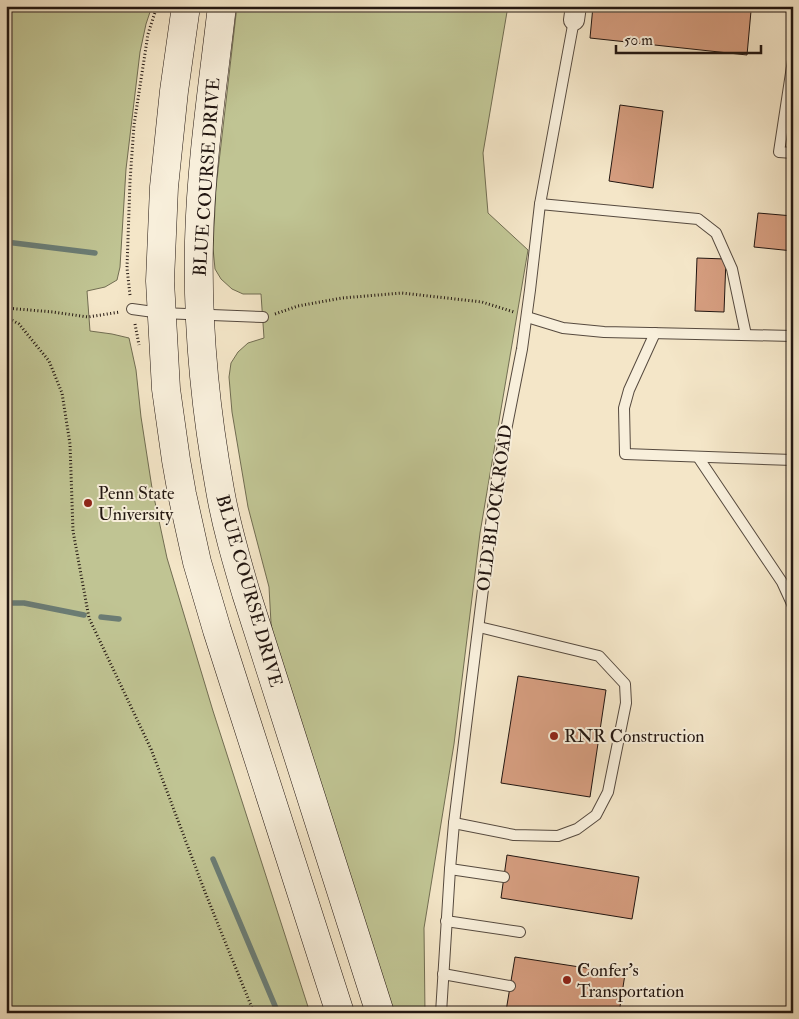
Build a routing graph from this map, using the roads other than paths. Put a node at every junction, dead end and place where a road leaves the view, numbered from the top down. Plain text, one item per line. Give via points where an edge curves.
1 (186, 6) edge
2 (222, 6) edge
3 (575, 13) edge
4 (793, 60) edge
5 (793, 153) edge
6 (540, 204) junction
7 (132, 309) road end
8 (161, 312) junction
9 (200, 314) junction
10 (263, 317) road end
11 (527, 317) junction
12 (655, 333) junction
13 (746, 335) junction
14 (793, 336) edge
15 (698, 457) junction
16 (793, 460) edge
17 (793, 606) edge
18 (479, 627) junction
19 (454, 823) junction
20 (450, 869) junction
21 (504, 877) dead end
22 (446, 921) junction
23 (520, 932) dead end
24 (443, 974) junction
25 (510, 986) dead end
26 (340, 1013) edge
27 (380, 1013) edge
28 (441, 1013) edge

1 - 8 main road via 164,187
2 - 9 main road, BLUE COURSE DRIVE via 205,155 199,240
3 - 6 lane, OLD BLOCK ROAD
4 - 5 lane via 780,152
6 - 11 lane, OLD BLOCK ROAD
6 - 13 lane via 698,219 716,233 732,269
7 - 8 lane
8 - 9 lane
8 - 26 main road via 166,388 176,460 198,562
9 - 10 lane
9 - 27 main road, BLUE COURSE DRIVE via 209,422 220,491 236,559
11 - 12 lane via 563,328
11 - 18 lane, OLD BLOCK ROAD via 497,476
12 - 13 lane
12 - 15 lane via 624,408 625,454
13 - 14 lane
15 - 16 lane
15 - 17 lane via 782,582
18 - 19 lane, OLD BLOCK ROAD
18 - 19 lane via 600,656 624,684 626,703 608,792 596,815 576,829 558,836 514,835
19 - 20 lane, OLD BLOCK ROAD
20 - 21 lane
20 - 22 lane, OLD BLOCK ROAD
22 - 23 lane
22 - 24 lane, OLD BLOCK ROAD
24 - 25 lane
24 - 28 lane, OLD BLOCK ROAD

